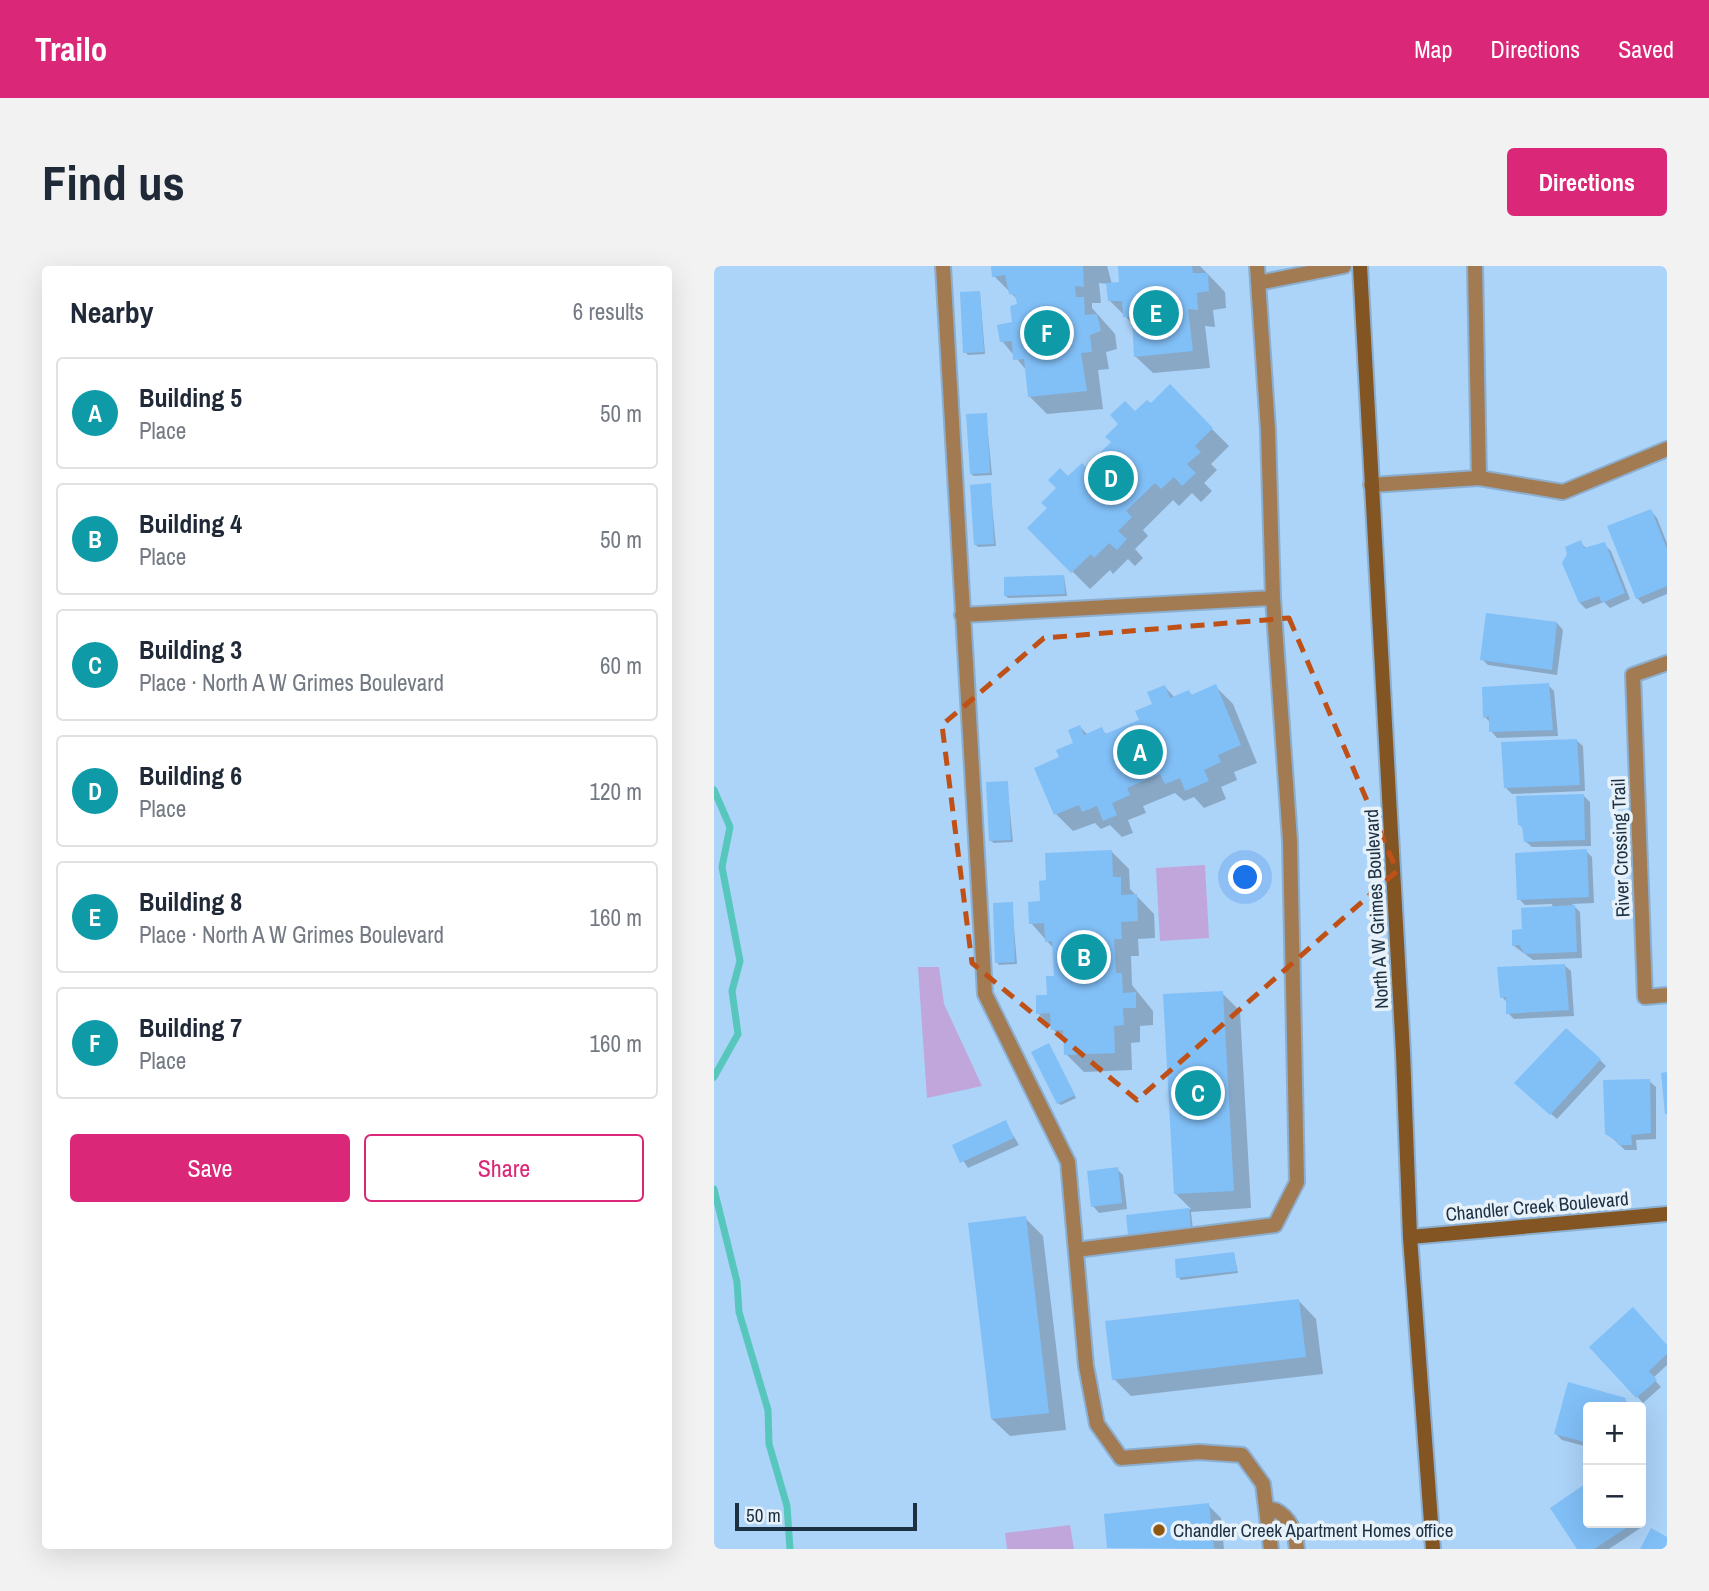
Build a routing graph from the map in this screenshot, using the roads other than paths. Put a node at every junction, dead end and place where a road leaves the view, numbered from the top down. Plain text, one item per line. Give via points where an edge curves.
1 (943, 266) edge
2 (1257, 266) edge
3 (1344, 266) edge
4 (1360, 266) edge
5 (1475, 266) edge
6 (1258, 283) junction
7 (1667, 449) edge
8 (1479, 478) junction
9 (1371, 485) junction
10 (1273, 598) junction
11 (962, 615) junction
12 (1667, 663) edge
13 (1667, 995) edge
14 (1667, 1214) edge
15 (1410, 1237) junction
16 (1076, 1250) junction
17 (1266, 1508) junction
18 (1271, 1549) edge
19 (1297, 1549) edge
20 (1433, 1549) edge

1 - 11 street
2 - 6 street
3 - 6 street
4 - 9 main road, North A W Grimes Boulevard
5 - 8 street
6 - 10 street
7 - 8 street via 1563,492
8 - 9 street
9 - 15 main road, North A W Grimes Boulevard
10 - 11 street
10 - 16 street via 1290,841 1297,1182 1275,1225
11 - 16 street via 985,994 1068,1162
12 - 13 street, River Crossing Trail via 1633,675 1645,997
14 - 15 main road, Chandler Creek Boulevard
15 - 20 main road, North A W Grimes Boulevard
16 - 17 street via 1086,1366 1097,1424 1121,1458 1199,1452 1241,1455 1263,1484
17 - 18 street
17 - 19 street via 1285,1515

